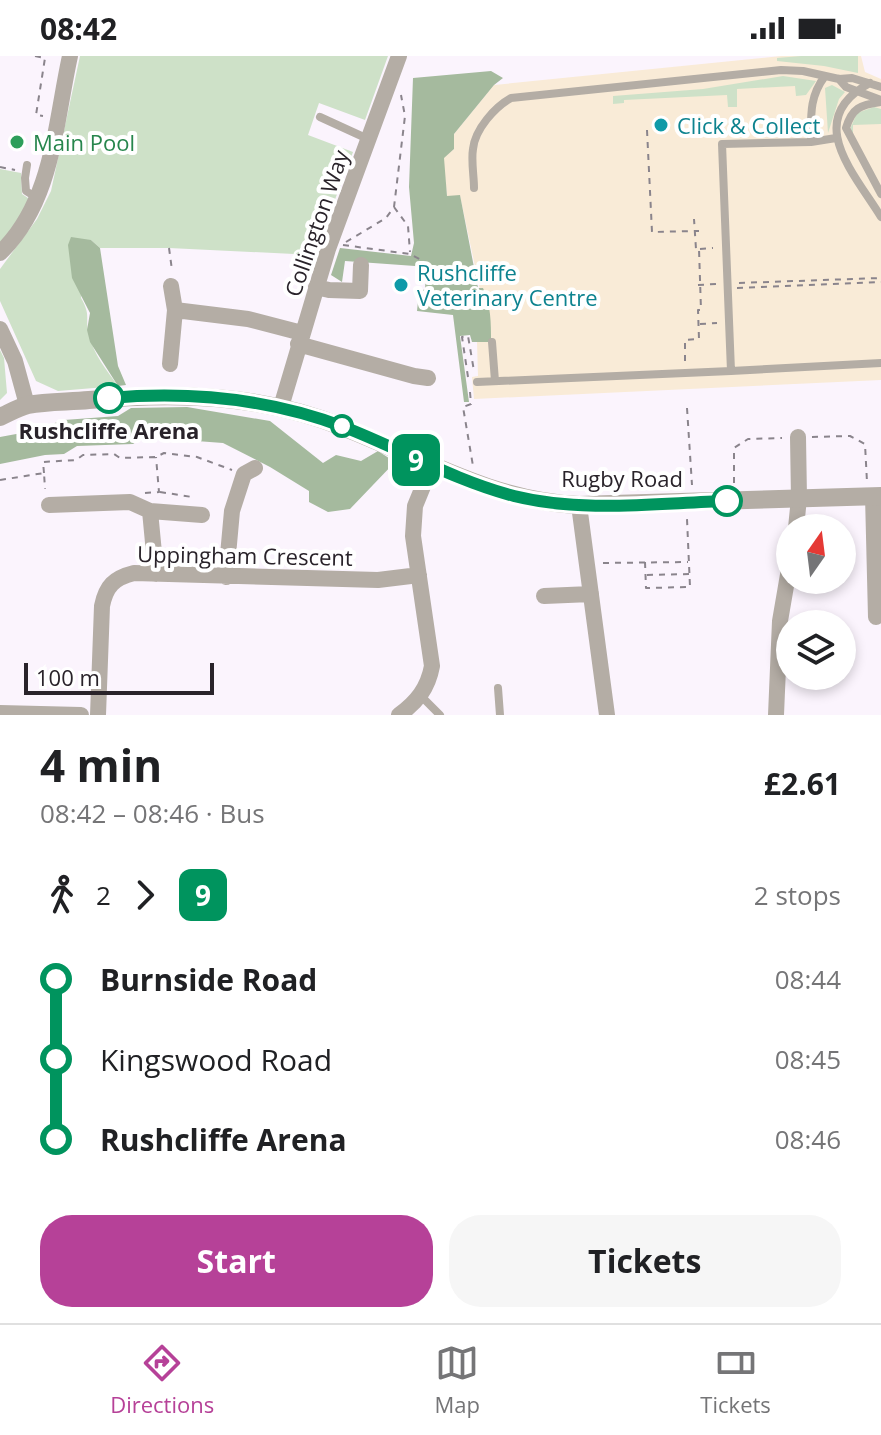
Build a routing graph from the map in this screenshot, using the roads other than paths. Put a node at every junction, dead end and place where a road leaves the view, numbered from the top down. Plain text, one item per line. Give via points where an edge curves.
1 (70, 56) edge
2 (399, 56) edge
3 (825, 76) junction
4 (839, 79) junction
5 (870, 83) junction
6 (881, 87) edge
7 (857, 91) junction
8 (881, 101) edge
9 (320, 117) dead end
10 (836, 138) junction
11 (368, 139) junction
12 (816, 141) junction
13 (861, 159) junction
14 (27, 168) road end
15 (474, 188) dead end
16 (879, 191) edge
17 (867, 194) junction
18 (38, 198) junction
19 (881, 205) edge
20 (881, 217) edge
21 (0, 253) edge
22 (361, 265) dead end
23 (171, 286) road end
24 (316, 287) junction
25 (175, 310) junction
26 (0, 329) edge
27 (300, 338) junction
28 (492, 342) dead end
29 (881, 363) edge
30 (170, 364) dead end
31 (731, 371) junction
32 (495, 377) junction
33 (428, 378) dead end
34 (472, 380) road end
35 (27, 405) junction
36 (281, 407) junction
37 (0, 417) edge
38 (798, 437) dead end
39 (431, 467) junction
40 (250, 471) road end
41 (877, 496) edge
42 (799, 498) junction
43 (49, 505) road end
44 (579, 505) junction
45 (150, 511) junction
46 (196, 514) road end
47 (797, 514) edge
48 (156, 574) junction
49 (419, 575) junction
50 (226, 577) junction
51 (591, 594) junction
52 (785, 594) edge
53 (544, 596) dead end
54 (876, 617) dead end
55 (498, 688) dead end
56 (421, 696) junction
57 (0, 713) edge
58 (81, 715) edge
59 (98, 715) edge
60 (399, 715) edge
61 (440, 715) edge
62 (500, 715) edge
63 (607, 715) edge
64 (776, 715) edge

1 - 18 street via 44,111 47,171
2 - 11 street, Collington Way
3 - 4 lane
3 - 12 lane via 811,104
3 - 15 lane via 781,70 511,98 488,117 472,146
4 - 5 lane
4 - 7 lane
5 - 6 lane
5 - 7 lane
7 - 8 lane
7 - 10 lane via 840,110
8 - 13 lane via 862,104 851,113 846,128
9 - 11 lane
10 - 12 lane
10 - 17 lane
11 - 24 street, Collington Way
12 - 31 lane via 722,144
13 - 16 lane
13 - 17 lane via 858,164 872,189
14 - 18 lane via 26,191
16 - 19 lane
17 - 20 lane
18 - 21 street
22 - 24 street via 360,291
23 - 25 street
24 - 27 street, Collington Way
25 - 27 street via 248,319
25 - 30 street
26 - 35 street
27 - 33 street
27 - 36 street, Collington Way
28 - 32 lane
29 - 31 lane
31 - 32 lane
32 - 34 lane
35 - 36 street, Rugby Road via 168,395
35 - 37 street, Rugby Road
36 - 39 street, Rugby Road via 344,427
38 - 42 street
39 - 44 street, Rugby Road via 542,502
39 - 49 street via 415,506
40 - 50 street via 232,511
41 - 42 street, Rugby Road
41 - 54 street
42 - 44 street, Rugby Road
42 - 47 street
43 - 45 street via 130,502
44 - 51 street
45 - 46 street
45 - 48 street
48 - 50 street, Uppingham Crescent
48 - 59 street, Uppingham Crescent via 122,576 105,594
49 - 50 street, Uppingham Crescent via 378,580
49 - 56 street via 432,666
51 - 53 street
51 - 63 street
52 - 64 street
55 - 62 lane
56 - 60 street
56 - 61 lane
57 - 58 street

